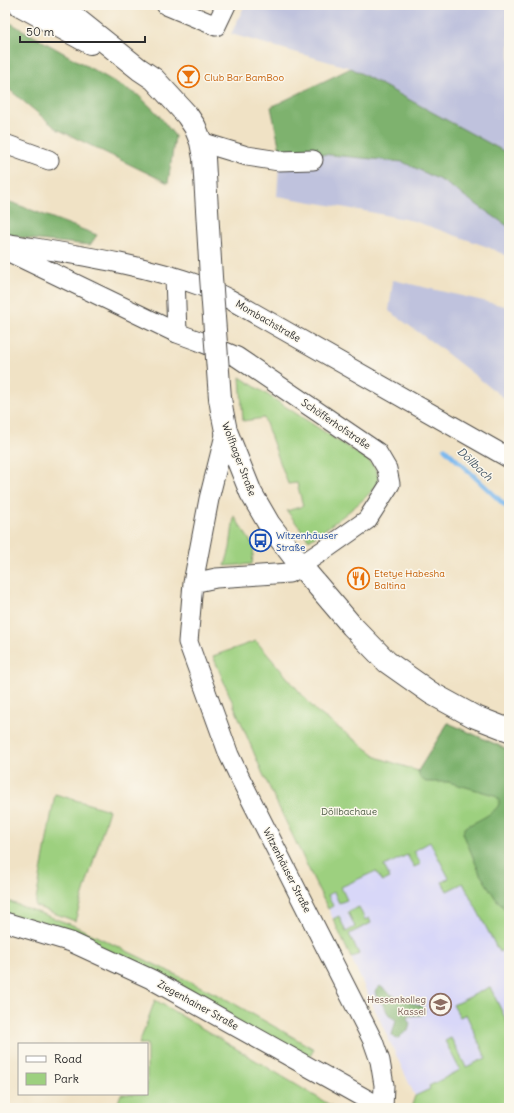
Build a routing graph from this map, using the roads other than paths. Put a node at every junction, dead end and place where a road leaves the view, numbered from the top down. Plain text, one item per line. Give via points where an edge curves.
1 (20, 5) edge
2 (59, 5) edge
3 (166, 5) edge
4 (226, 5) edge
5 (139, 69) junction
6 (5, 144) edge
7 (202, 147) junction
8 (49, 160) dead end
9 (313, 160) dead end
10 (5, 243) edge
11 (5, 250) edge
12 (175, 278) junction
13 (177, 333) junction
14 (226, 431) junction
15 (509, 458) edge
16 (301, 566) junction
17 (193, 583) junction
18 (509, 730) edge
19 (5, 922) edge
20 (382, 1108) edge

1 - 5 main road, Wolfhager Straße
2 - 5 main road, Wolfhager Straße
3 - 4 street via 216,26
5 - 7 main road, Wolfhager Straße via 154,79 187,115 195,127
6 - 8 street
7 - 9 street via 279,161
7 - 14 main road, Wolfhager Straße, bridge via 220,398
10 - 12 street, Mombachstraße via 142,268
11 - 13 street, Schöfferhofstraße
12 - 13 street
12 - 15 street, Mombachstraße via 202,286 231,300
13 - 16 street, Schöfferhofstraße via 237,357 377,452 387,469 390,484 367,520
14 - 16 main road, Wolfhager Straße via 253,497 269,524
14 - 17 street, Witzenhäuser Straße via 209,499
16 - 17 street via 289,573 216,578
16 - 18 main road, Wolfhager Straße via 352,626 387,662 431,693 473,716
17 - 20 street, Witzenhäuser Straße via 188,642 229,755 373,1041 384,1085
19 - 20 street, Ziegenhainer Straße via 71,942 151,979

